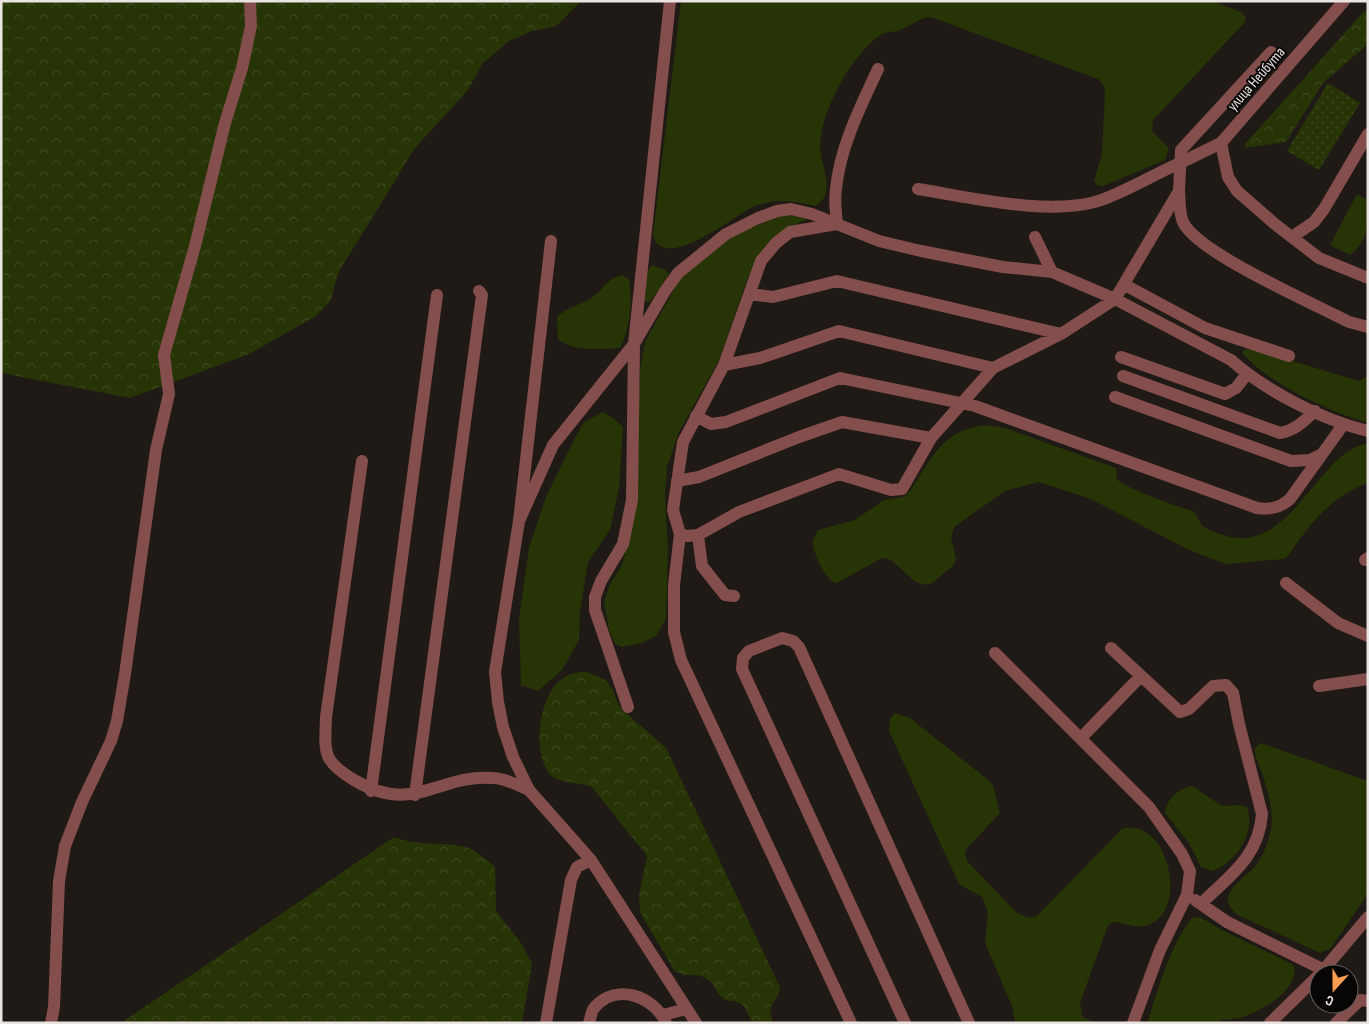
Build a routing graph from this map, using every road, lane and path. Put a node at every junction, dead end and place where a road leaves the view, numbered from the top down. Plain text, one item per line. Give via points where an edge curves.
1 (250, 1) edge
2 (670, 1) edge
3 (1344, 1) edge
4 (1270, 52) dead end
5 (878, 69) dead end
6 (1368, 134) edge
7 (1222, 143) junction
8 (1180, 163) junction
9 (918, 189) dead end
10 (1179, 191) junction
11 (836, 224) junction
12 (1035, 237) dead end
13 (1292, 237) junction
14 (551, 241) dead end
15 (1052, 272) junction
16 (1368, 278) edge
17 (1125, 285) junction
18 (479, 291) dead end
19 (750, 294) junction
20 (437, 296) dead end
21 (1115, 299) junction
22 (1368, 327) edge
23 (1061, 334) junction
24 (634, 344) junction
25 (1289, 356) dead end
26 (1121, 357) dead end
27 (724, 366) junction
28 (993, 368) junction
29 (1247, 374) junction
30 (1123, 376) dead end
31 (1115, 397) dead end
32 (961, 403) junction
33 (1315, 411) junction
34 (696, 416) junction
35 (1343, 425) junction
36 (1368, 431) edge
37 (931, 438) junction
38 (1325, 453) junction
39 (362, 461) dead end
40 (677, 481) junction
41 (518, 521) junction
42 (680, 534) junction
43 (698, 535) junction
44 (1286, 583) dead end
45 (734, 596) dead end
46 (1368, 636) edge
47 (1110, 648) dead end
48 (995, 653) dead end
49 (1140, 677) junction
50 (1368, 679) edge
51 (1319, 686) dead end
52 (628, 707) dead end
53 (1082, 738) junction
54 (530, 790) junction
55 (371, 791) junction
56 (415, 795) junction
57 (591, 860) junction
58 (1187, 895) junction
59 (1201, 904) junction
60 (1368, 918) edge
61 (1329, 964) edge
62 (1309, 966) edge
63 (1309, 985) edge
64 (1368, 1001) edge
65 (686, 1009) junction
66 (665, 1019) edge
67 (50, 1023) edge
68 (546, 1023) edge
69 (589, 1023) edge
70 (696, 1023) edge
71 (851, 1023) edge
72 (905, 1023) edge
73 (969, 1023) edge
74 (1132, 1023) edge
75 (1270, 1023) edge
76 (1336, 1023) edge

1 - 67 street via 251,26 242,68 164,355 169,394 156,450 116,721 111,741 65,846 58,881 54,1008
2 - 24 street
3 - 7 street, улица Нейбута
4 - 8 street via 1186,142 1181,150
5 - 11 street via 854,119 844,153 835,192
6 - 13 street via 1324,209 1314,222
7 - 8 street, улица Нейбута
7 - 13 street via 1228,177 1237,191
8 - 9 street, улица Нейбута via 1103,200 1071,205 1016,204
8 - 10 street
10 - 17 street
10 - 22 street via 1183,223 1201,242 1349,322
11 - 15 street via 921,251 1003,267
11 - 19 street via 790,232 776,243 761,261
11 - 24 street via 791,209 758,218 726,234 678,273
12 - 15 street
13 - 16 street via 1319,258
14 - 41 street
15 - 21 street
17 - 21 street
17 - 25 street via 1205,328
18 - 56 street via 482,295
19 - 23 street via 772,296 837,281
19 - 27 street
20 - 55 street
21 - 23 street
21 - 29 street via 1231,360
23 - 28 street
24 - 41 street via 552,445
24 - 52 street via 632,500 623,544 601,580 595,604 612,666
26 - 29 street via 1225,394 1236,388
27 - 28 street via 760,358 839,331
27 - 34 street
28 - 32 street
29 - 33 street
30 - 33 street via 1280,433 1300,425
31 - 38 street via 1291,461 1310,460
32 - 34 street via 840,378 726,422 711,424
32 - 37 street
32 - 38 street via 1257,508 1282,506
33 - 35 street
34 - 40 street via 683,442
35 - 36 street
35 - 38 street
37 - 40 street via 842,422 699,477
37 - 43 street via 902,489 891,490 839,474 739,512
39 - 55 street via 326,717 325,752 335,769
40 - 42 street via 673,510
41 - 54 street via 495,672 503,727 513,757
42 - 43 street
42 - 71 street via 674,585 674,632 681,660
43 - 45 street via 702,566 725,595
44 - 46 street via 1338,623
47 - 49 street
48 - 53 street
49 - 53 street
49 - 59 street via 1180,712 1189,709 1213,686 1226,685 1233,693 1262,814 1261,828 1250,855
50 - 51 street
53 - 58 street via 1149,807 1171,837 1190,871
54 - 56 street via 495,778 464,779
54 - 57 street
55 - 56 street
57 - 65 street
57 - 68 street via 576,868 571,880
58 - 59 street
58 - 74 street via 1160,950
59 - 62 street via 1227,922
60 - 61 street
63 - 75 street
64 - 76 street via 1360,1000
65 - 66 street
65 - 70 street
66 - 69 street via 652,1002 623,994 608,997 594,1008
72 - 73 street via 742,668 743,658 749,651 782,638 800,647

